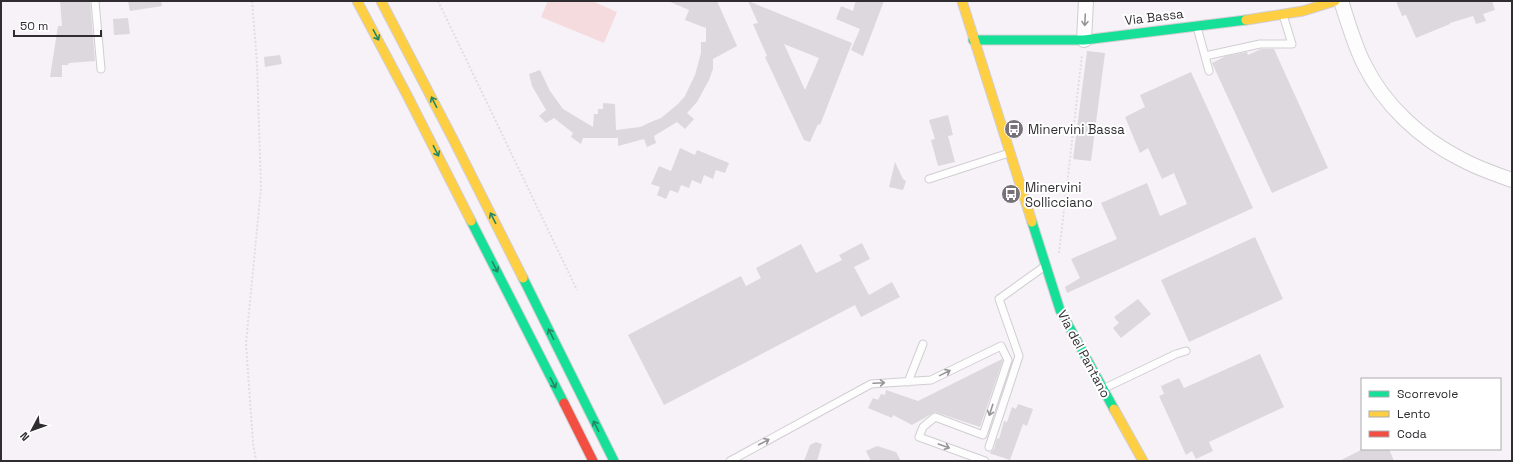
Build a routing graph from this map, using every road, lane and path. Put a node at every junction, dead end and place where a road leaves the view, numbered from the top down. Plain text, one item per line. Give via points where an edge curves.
1 (95, 1) edge
2 (252, 1) edge
3 (357, 1) edge
4 (382, 1) edge
5 (438, 1) edge
6 (962, 1) edge
7 (1086, 1) edge
8 (1335, 1) edge
9 (1341, 1) edge
10 (1283, 15) junction
11 (1197, 25) junction
12 (973, 40) junction
13 (1084, 40) junction
14 (1205, 56) junction
15 (101, 69) dead end
16 (1209, 71) dead end
17 (1009, 153) junction
18 (929, 179) dead end
19 (1512, 180) edge
20 (1058, 260) dead end
21 (1045, 266) junction
22 (577, 290) dead end
23 (923, 344) dead end
24 (1186, 351) dead end
25 (908, 382) junction
26 (1103, 389) junction
27 (989, 447) dead end
28 (256, 461) edge
29 (593, 461) edge
30 (614, 461) edge
31 (730, 461) edge
32 (985, 461) edge
33 (1143, 461) edge

1 - 15 lane
2 - 28 path via 257,63 261,188 246,343
3 -> 29 main road
30 -> 4 main road
5 - 22 path
6 - 12 main road, Via del Pantano
7 -> 13 street
8 - 10 main road, Via Bassa
9 - 19 street via 1365,66 1380,90 1403,116 1449,153
10 - 11 main road, Via Bassa
10 - 14 lane via 1292,44 1260,44
11 - 13 main road, Via Bassa
11 - 14 lane
12 - 13 main road, Via Bassa
12 - 17 main road, Via del Pantano
13 - 20 path
14 - 16 lane
17 - 18 lane
17 - 21 main road, Via del Pantano
21 - 26 main road, Via del Pantano via 1060,310
21 - 27 lane via 999,299 1019,356
23 - 25 lane
24 - 26 lane
31 -> 25 lane via 871,384
25 -> 32 lane via 931,380 1001,346 1008,360 983,435 935,417 923,427 919,437
26 - 33 main road, Via del Pantano

